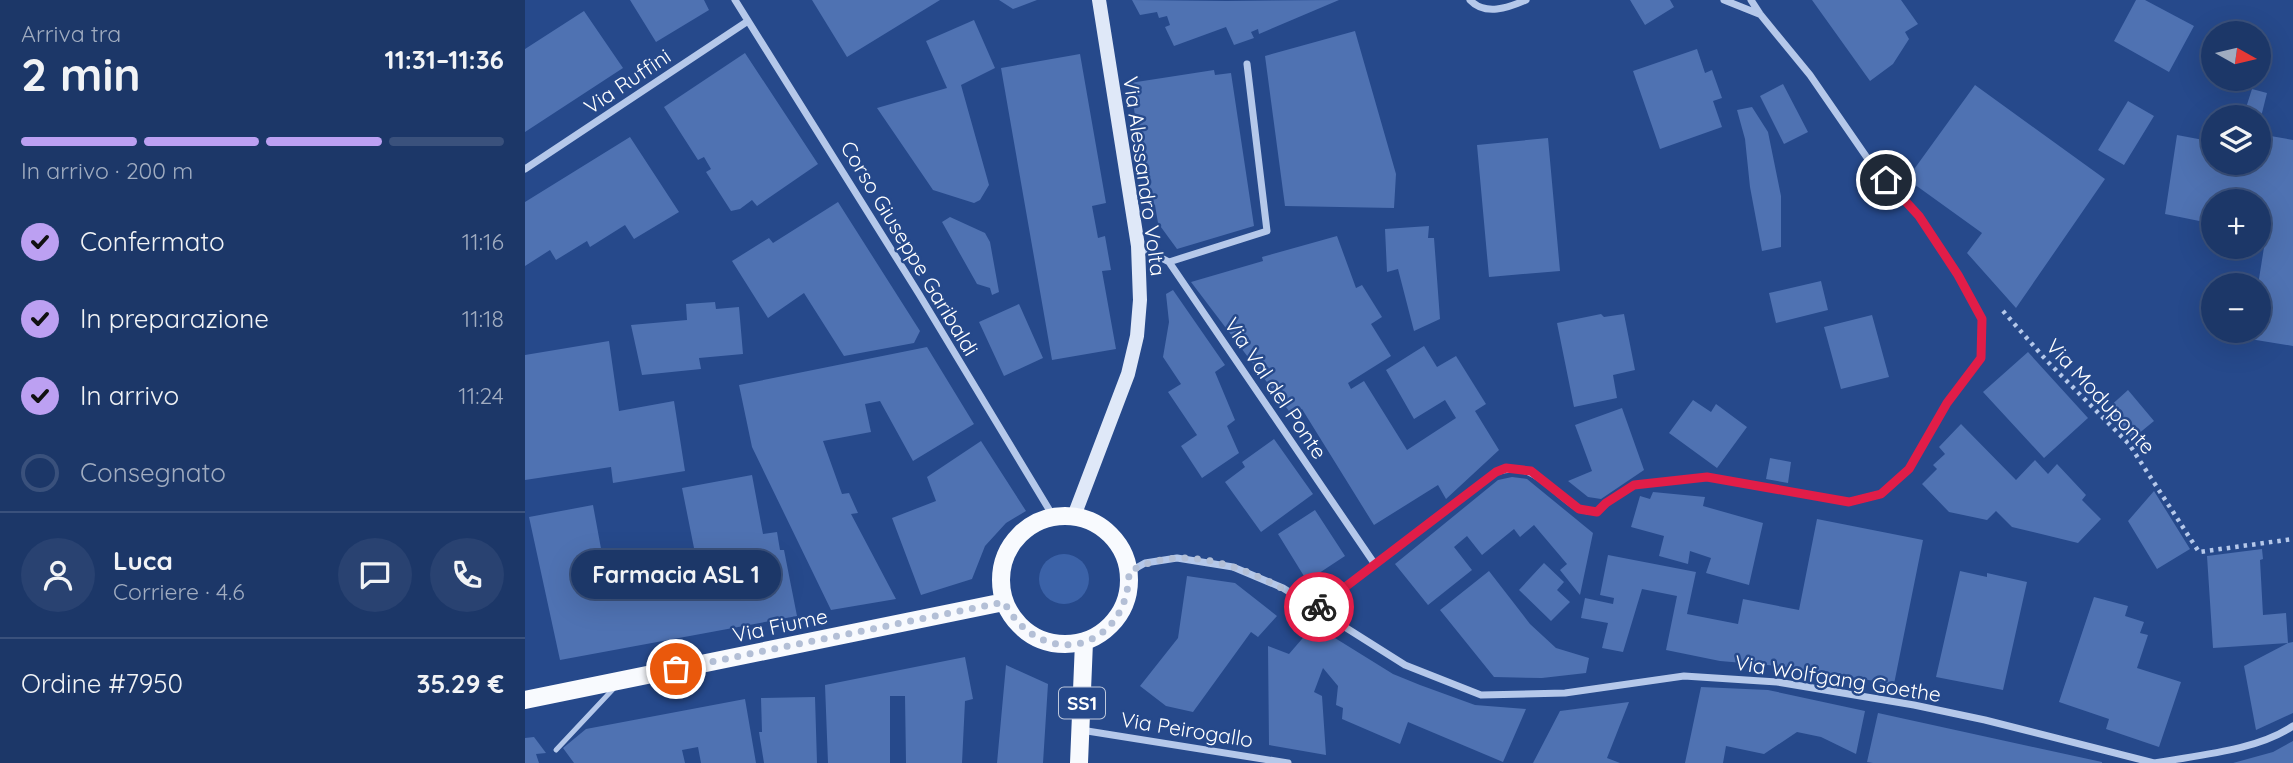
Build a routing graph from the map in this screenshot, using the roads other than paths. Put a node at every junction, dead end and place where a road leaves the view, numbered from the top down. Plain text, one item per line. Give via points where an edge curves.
1 (735, 0) edge
2 (1099, 0) edge
3 (1470, 0) edge
4 (1526, 0) edge
5 (1724, 0) edge
6 (1751, 0) edge
7 (1760, 14) junction
8 (748, 21) junction
9 (1247, 64) dead end
10 (525, 169) edge
11 (1138, 246) junction
12 (1169, 261) junction
13 (1053, 516) junction
14 (1074, 516) junction
15 (1374, 563) junction
16 (1129, 572) junction
17 (1004, 602) junction
18 (1317, 609) junction
19 (1084, 642) junction
20 (621, 681) junction
21 (525, 700) edge
22 (2293, 726) edge
23 (1081, 730) junction
24 (556, 750) dead end
25 (1080, 763) edge
26 (1288, 763) edge
27 (2154, 763) edge

1 - 8 street, Corso Giuseppe Garibaldi
2 - 11 main road, Via Alessandro Volta
3 - 4 street via 1493,10
5 - 7 street
6 - 7 street
7 - 15 street via 1810,75 1870,163 1919,216 1982,319 1981,358 1947,403 1909,469 1881,494 1849,502 1707,477 1634,485 1597,512 1579,509 1531,471 1506,468
8 - 10 street, Via Ruffini
8 - 13 street, Corso Giuseppe Garibaldi
9 - 12 street via 1267,231
11 - 12 street
11 - 14 main road, Via Alessandro Volta via 1137,336 1128,373
12 - 15 street, Via Val del Ponte
13 - 14 main road
13 - 17 main road via 1024,529 1005,555 1000,586
14 - 16 main road via 1090,520 1117,541
15 - 18 street
16 - 18 street, Via Wolfgang Goethe via 1145,563 1177,558 1233,567 1283,587
16 - 19 main road via 1129,590 1114,623
17 - 19 main road via 1027,633 1045,642
17 - 20 main road, Via Fiume
18 - 27 street, Via Wolfgang Goethe via 1405,665 1481,695 1565,693 1684,676 1777,682 1961,715
19 - 23 main road, SS1
20 - 21 main road, Via Fiume
20 - 24 lane
22 - 27 street, Via Wolfgang Goethe via 2240,748
23 - 25 main road, SS1
23 - 26 street, Via Peirogallo

